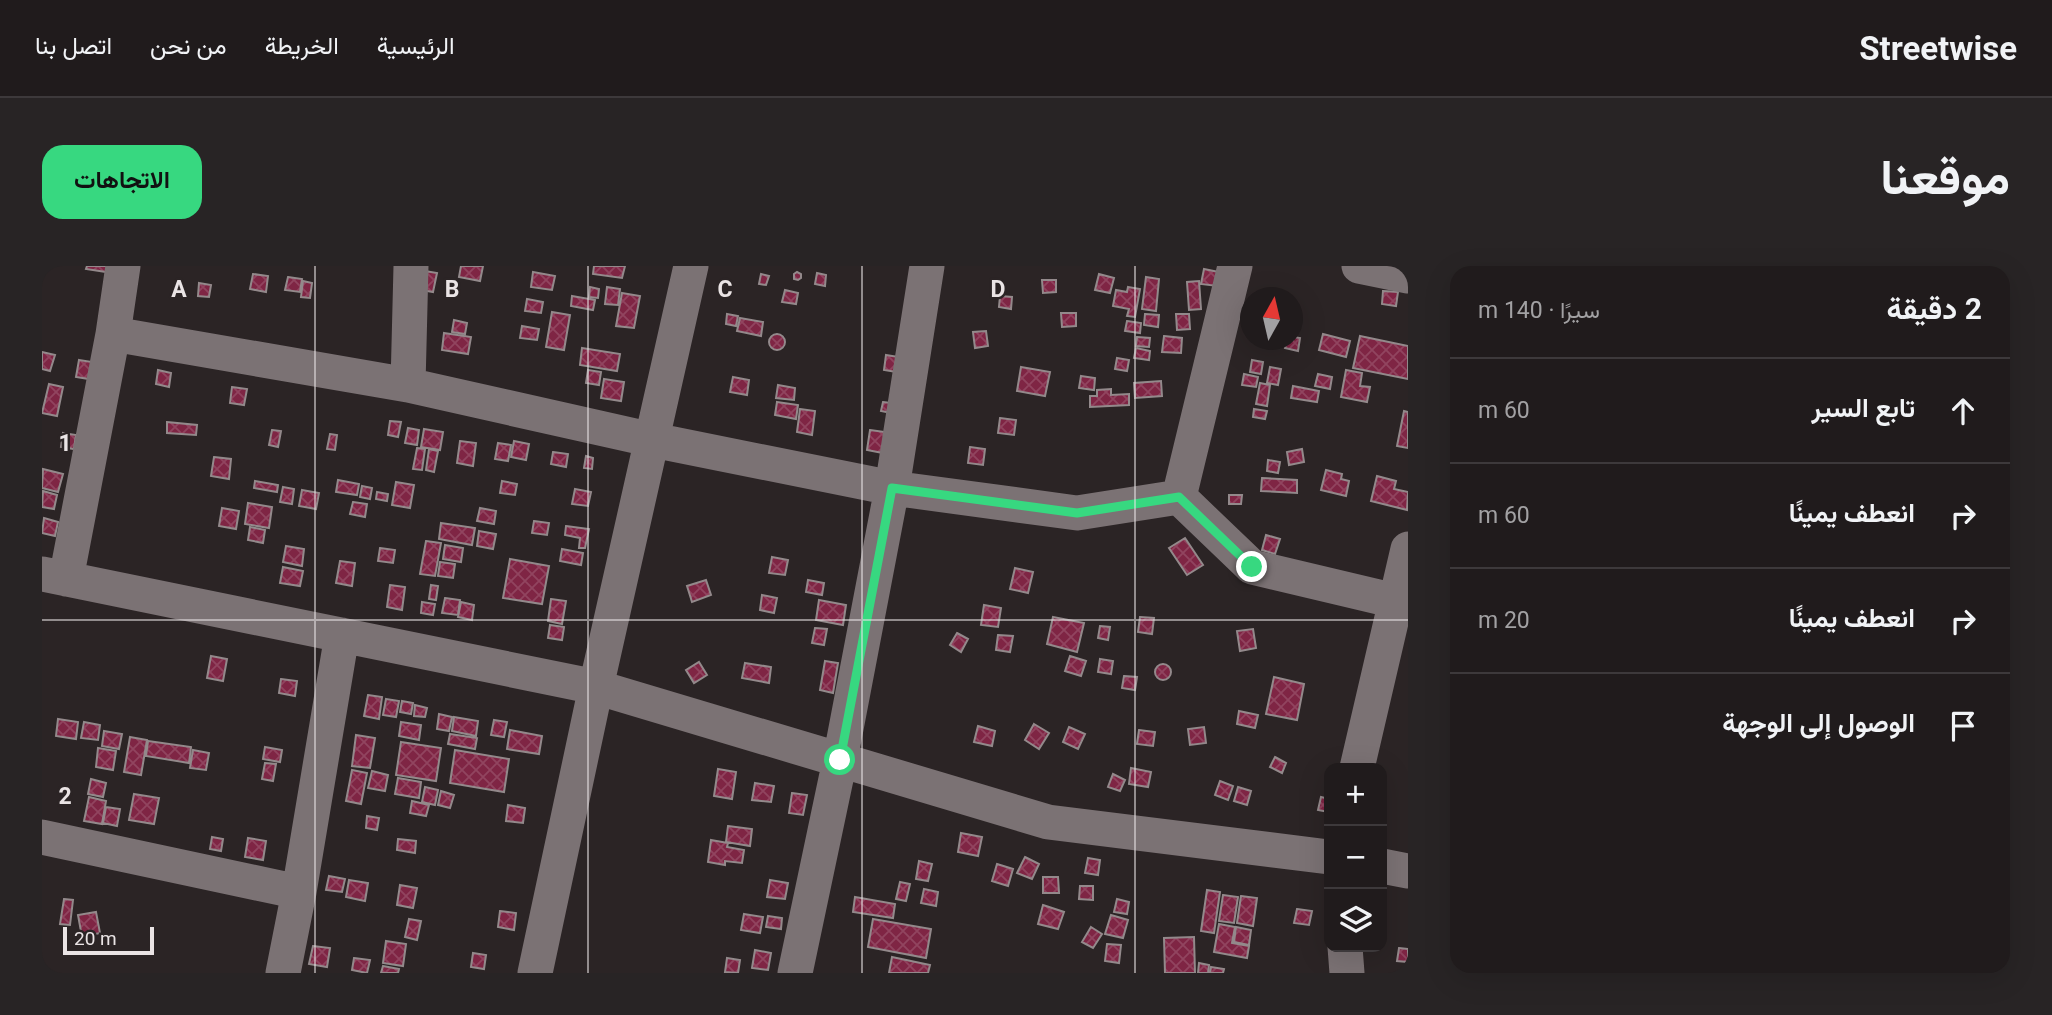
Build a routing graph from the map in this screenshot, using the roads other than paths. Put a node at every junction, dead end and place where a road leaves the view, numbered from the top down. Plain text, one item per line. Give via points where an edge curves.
1 (123, 266) edge
2 (411, 266) edge
3 (691, 266) edge
4 (927, 266) edge
5 (1235, 266) edge
6 (1359, 266) edge
7 (1408, 276) edge
8 (113, 334) junction
9 (408, 385) junction
10 (653, 440) junction
11 (892, 488) junction
12 (1179, 497) junction
13 (1408, 549) edge
14 (54, 577) edge
15 (1402, 603) edge
16 (342, 635) junction
17 (596, 687) junction
18 (840, 760) junction
19 (1358, 763) edge
20 (42, 837) edge
21 (1324, 856) edge
22 (1387, 867) edge
23 (1408, 871) edge
24 (299, 892) junction
25 (1345, 952) edge
26 (283, 973) edge
27 (535, 973) edge
28 (796, 973) edge
29 (1347, 973) edge

1 - 8 street
2 - 9 street
3 - 10 street
4 - 11 street
5 - 12 street
6 - 7 street
8 - 9 street
8 - 14 street
9 - 10 street
10 - 11 street
10 - 17 street
11 - 12 street via 1077,513
11 - 18 street
12 - 15 street via 1252,567
13 - 15 street
14 - 16 street
15 - 19 street
16 - 17 street
16 - 24 street
17 - 18 street
17 - 27 street
18 - 21 street via 1048,822
18 - 28 street
20 - 24 street
22 - 23 street
24 - 26 street
25 - 29 street

